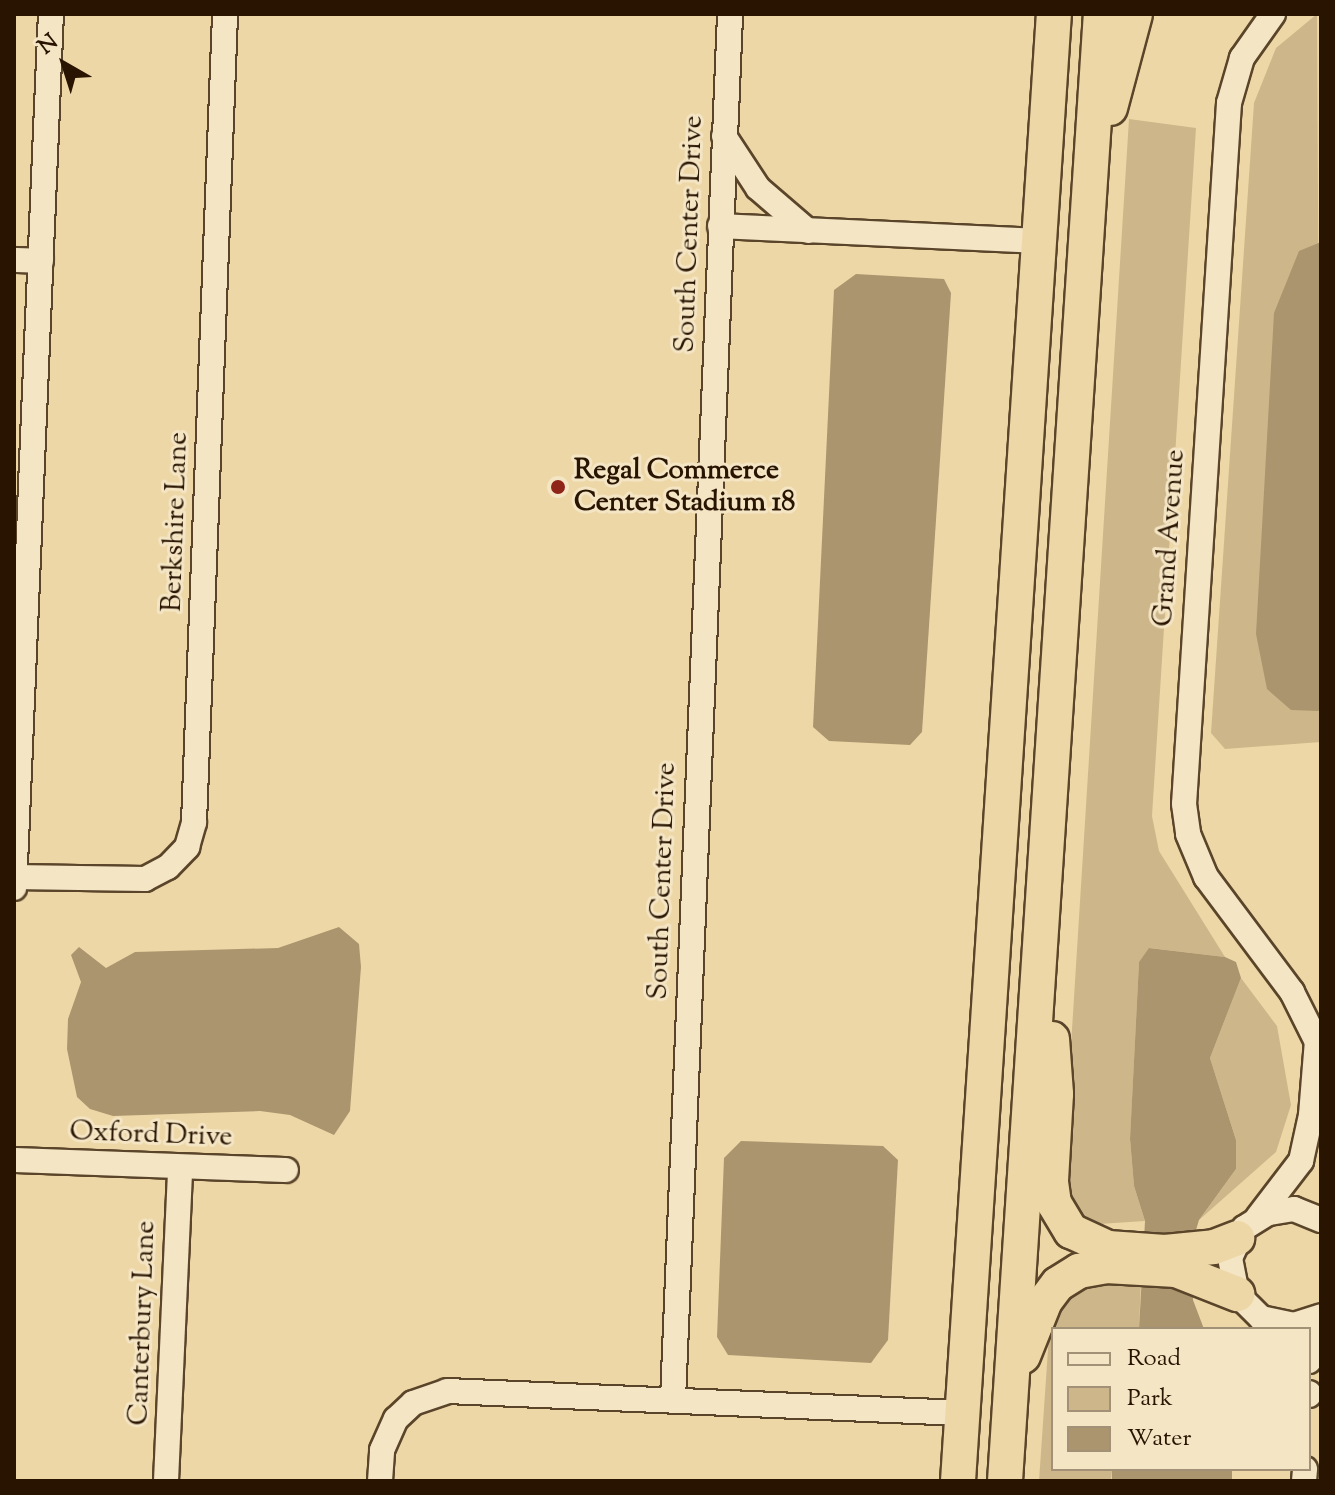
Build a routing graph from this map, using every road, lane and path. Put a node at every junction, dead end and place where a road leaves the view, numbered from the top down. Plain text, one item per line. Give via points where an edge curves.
1 (51, 14) edge
2 (225, 14) edge
3 (730, 14) edge
4 (1054, 14) edge
5 (1101, 14) edge
6 (1135, 14) edge
7 (1273, 14) edge
8 (724, 136) junction
9 (1088, 198) junction
10 (720, 226) junction
11 (808, 231) junction
12 (1039, 241) junction
13 (14, 260) edge
14 (41, 261) junction
15 (18, 717) edge
16 (14, 877) edge
17 (14, 888) edge
18 (1043, 915) junction
19 (1319, 1045) edge
20 (14, 1160) edge
21 (180, 1167) junction
22 (286, 1170) dead end
23 (1321, 1220) edge
24 (1246, 1228) junction
25 (1107, 1257) junction
26 (1194, 1262) junction
27 (1249, 1311) edge
28 (1320, 1317) edge
29 (1311, 1353) edge
30 (1011, 1386) junction
31 (673, 1399) junction
32 (962, 1413) junction
33 (166, 1481) edge
34 (380, 1481) edge
35 (958, 1481) edge
36 (1005, 1481) edge

1 - 14 street
2 - 16 street, Berkshire Lane via 194,822 187,847 168,867 145,879
3 - 8 street, South Center Drive
4 - 12 highway
5 - 9 highway
6 - 9 highway
7 - 19 street, Grand Avenue via 1242,58 1229,103 1184,804 1198,864 1292,992
8 - 10 street, South Center Drive
8 - 11 street via 758,188
9 - 18 highway
10 - 11 street
10 - 31 street, South Center Drive
11 - 12 street
12 - 32 highway
13 - 14 street
14 - 15 street
15 - 16 street
16 - 17 street
18 - 25 highway via 1056,1094 1054,1203 1071,1231
18 - 30 highway
19 - 24 street, Grand Avenue via 1301,1161 1287,1185
20 - 21 street, Oxford Drive
21 - 22 street, Oxford Drive
21 - 33 street, Canterbury Lane
23 - 24 street via 1294,1209
24 - 26 highway
24 - 27 street via 1230,1258
25 - 26 highway
25 - 30 highway via 1051,1293
26 - 27 highway
27 - 28 street via 1283,1326
28 - 29 street
30 - 36 highway
31 - 32 street
31 - 34 street via 460,1390 433,1394 396,1419 382,1450
32 - 35 highway

